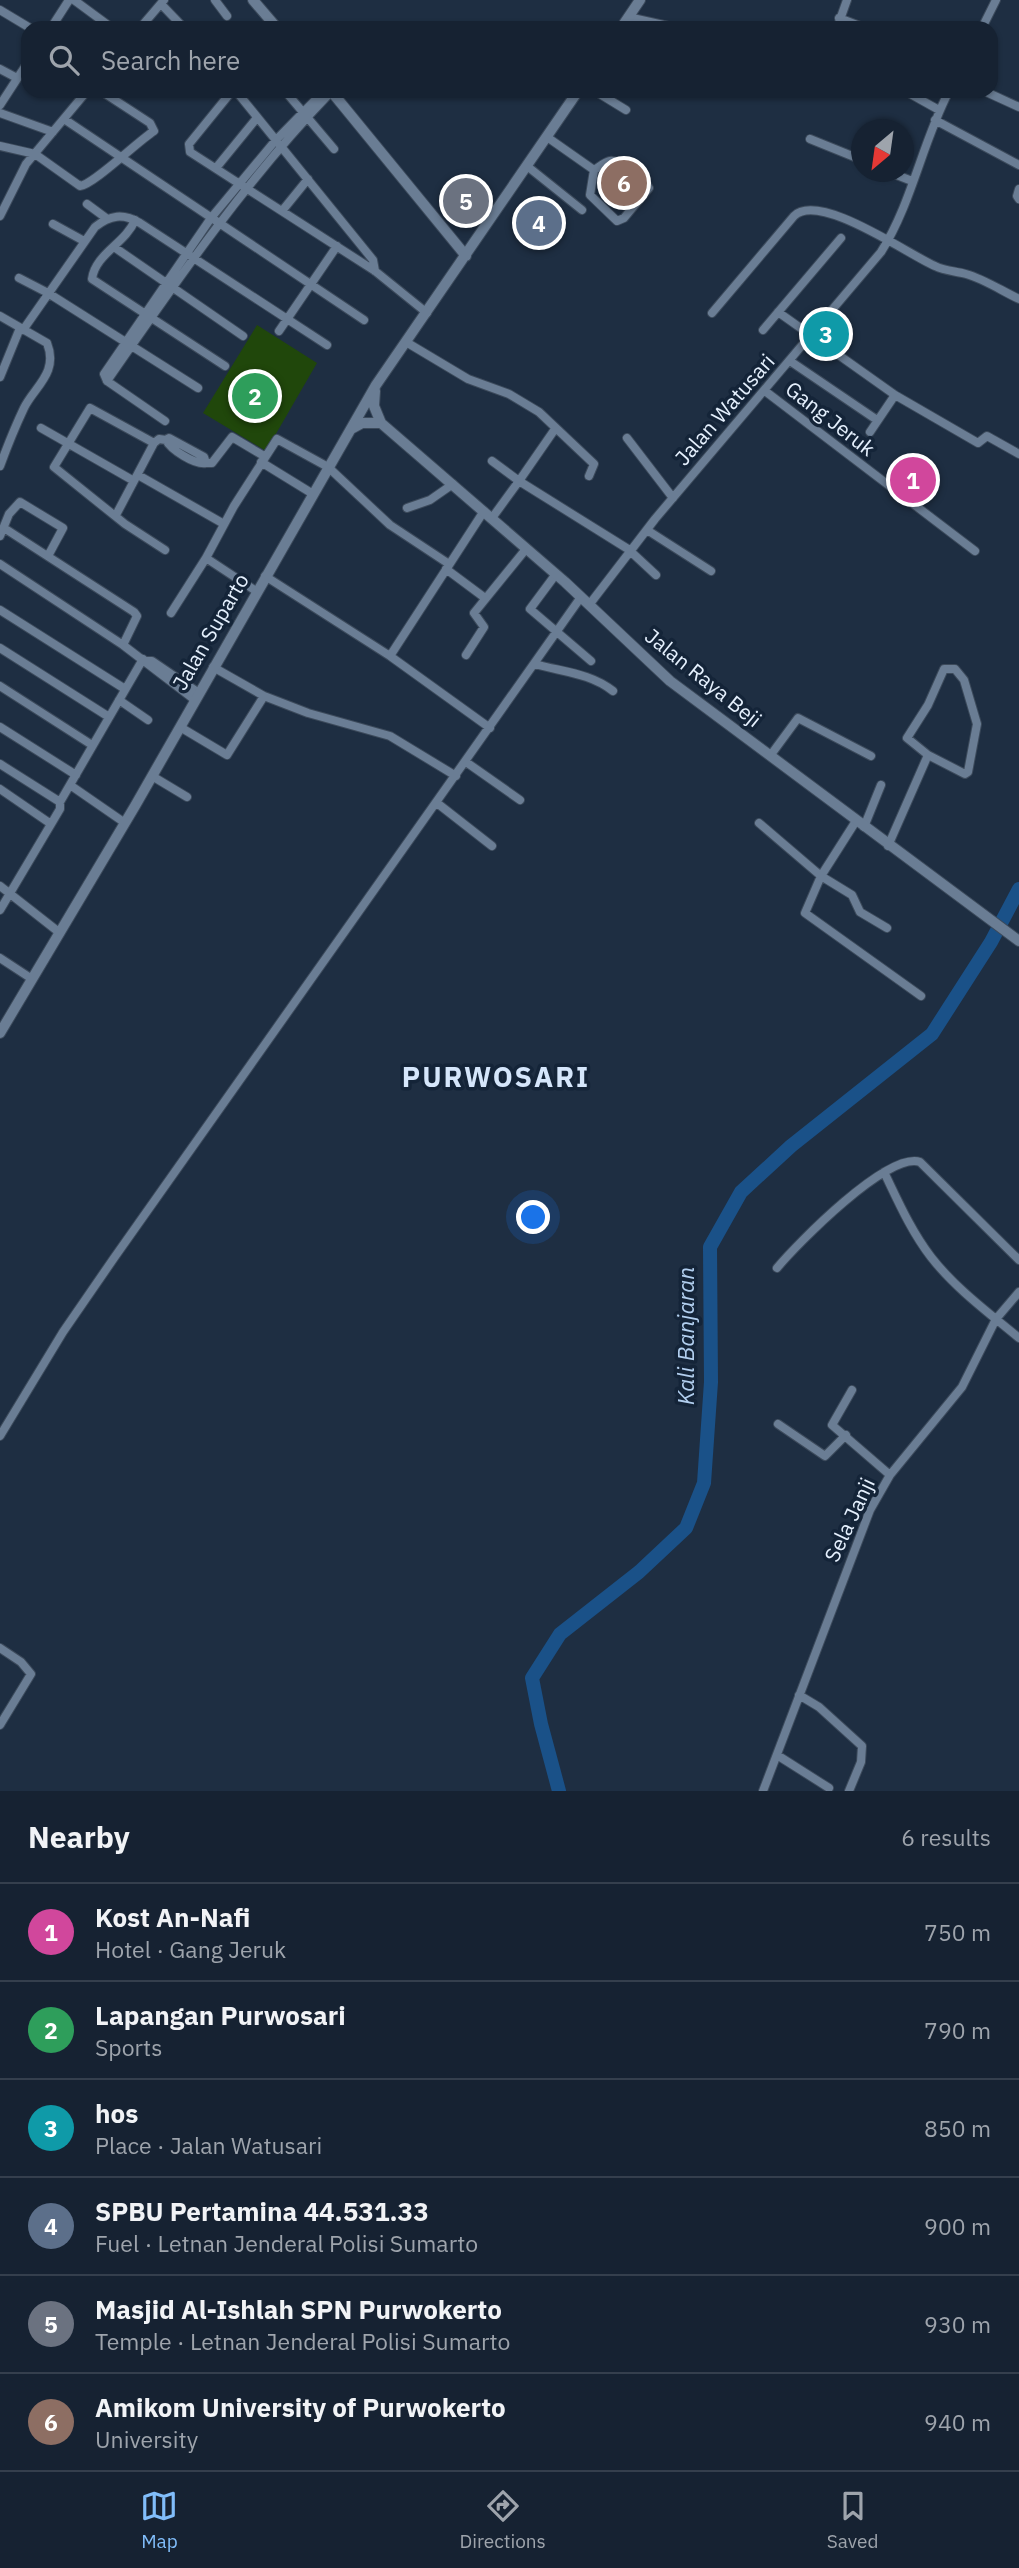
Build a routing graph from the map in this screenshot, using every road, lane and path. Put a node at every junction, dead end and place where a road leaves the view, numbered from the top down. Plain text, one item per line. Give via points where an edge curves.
1 (72, 0) edge
2 (215, 0) edge
3 (253, 0) edge
4 (640, 0) edge
5 (847, 0) edge
6 (996, 0) edge
7 (163, 2) edge
8 (0, 10) edge
9 (227, 16) dead end
10 (628, 18) junction
11 (839, 18) junction
12 (56, 21) edge
13 (102, 21) edge
14 (146, 21) edge
15 (178, 21) edge
16 (270, 21) edge
17 (626, 21) edge
18 (643, 21) edge
19 (838, 21) edge
20 (847, 21) edge
21 (986, 21) edge
22 (21, 23) edge
23 (0, 69) edge
24 (21, 72) edge
25 (17, 78) junction
26 (998, 97) edge
27 (81, 98) edge
28 (111, 98) edge
29 (228, 98) edge
30 (240, 98) edge
31 (291, 98) edge
32 (318, 98) edge
33 (323, 98) edge
34 (337, 98) edge
35 (573, 98) edge
36 (606, 98) edge
37 (918, 98) edge
38 (945, 98) edge
39 (0, 105) edge
40 (1019, 107) edge
41 (626, 110) dead end
42 (939, 110) junction
43 (0, 113) edge
44 (305, 115) junction
45 (64, 119) junction
46 (256, 119) junction
47 (935, 120) junction
48 (53, 132) junction
49 (547, 137) junction
50 (810, 139) dead end
51 (277, 144) junction
52 (0, 146) edge
53 (334, 149) dead end
54 (35, 154) junction
55 (120, 156) junction
56 (851, 156) edge
57 (1019, 165) edge
58 (527, 166) junction
59 (216, 168) junction
60 (594, 170) junction
61 (914, 176) edge
62 (309, 179) junction
63 (912, 182) edge
64 (242, 185) junction
65 (1019, 189) edge
66 (1019, 199) edge
67 (2, 201) edge
68 (87, 204) dead end
69 (582, 210) dead end
70 (282, 211) junction
71 (0, 216) edge
72 (106, 218) junction
73 (135, 220) junction
74 (215, 220) junction
75 (53, 223) dead end
76 (841, 238) dead end
77 (889, 239) junction
78 (84, 241) junction
79 (337, 246) junction
80 (114, 247) junction
81 (190, 255) junction
82 (466, 256) junction
83 (375, 271) junction
84 (19, 278) dead end
85 (311, 284) junction
86 (169, 286) junction
87 (48, 293) junction
88 (1019, 299) edge
89 (778, 312) junction
90 (427, 313) junction
91 (712, 313) dead end
92 (0, 316) edge
93 (149, 316) junction
94 (287, 319) junction
95 (364, 320) dead end
96 (22, 329) junction
97 (764, 330) dead end
98 (279, 331) dead end
99 (243, 336) dead end
100 (810, 337) junction
101 (406, 342) junction
102 (130, 344) junction
103 (327, 345) dead end
104 (790, 361) junction
105 (225, 366) dead end
106 (0, 377) edge
107 (376, 385) junction
108 (198, 388) dead end
109 (765, 391) junction
110 (895, 395) junction
111 (877, 420) junction
112 (165, 421) dead end
113 (381, 423) junction
114 (41, 428) dead end
115 (555, 429) junction
116 (348, 432) junction
117 (870, 432) dead end
118 (627, 438) dead end
119 (68, 443) junction
120 (154, 443) junction
121 (4, 446) edge
122 (1019, 454) edge
123 (262, 459) junction
124 (492, 461) dead end
125 (0, 466) edge
126 (328, 467) junction
127 (589, 476) dead end
128 (136, 478) junction
129 (519, 481) junction
130 (453, 484) junction
131 (313, 494) junction
132 (673, 498) junction
133 (407, 508) dead end
134 (116, 515) junction
135 (488, 515) junction
136 (224, 524) junction
137 (647, 530) junction
138 (2, 532) edge
139 (526, 549) junction
140 (165, 550) dead end
141 (629, 551) junction
142 (975, 551) dead end
143 (48, 556) junction
144 (206, 558) junction
145 (0, 564) edge
146 (448, 567) junction
147 (711, 571) dead end
148 (556, 575) junction
149 (656, 575) dead end
150 (265, 576) junction
151 (256, 591) junction
152 (485, 598) junction
153 (585, 601) junction
154 (0, 610) edge
155 (171, 614) dead end
156 (558, 631) junction
157 (123, 645) junction
158 (0, 648) edge
159 (466, 655) dead end
160 (390, 656) junction
161 (144, 660) junction
162 (591, 662) dead end
163 (535, 664) junction
164 (214, 667) junction
165 (0, 686) edge
166 (125, 689) junction
167 (613, 691) dead end
168 (197, 696) junction
169 (264, 696) junction
170 (119, 700) junction
171 (109, 718) junction
172 (148, 720) dead end
173 (0, 727) edge
174 (180, 727) junction
175 (490, 728) junction
176 (92, 745) junction
177 (928, 755) junction
178 (770, 756) junction
179 (870, 756) dead end
180 (466, 762) junction
181 (0, 764) edge
182 (76, 775) junction
183 (152, 776) junction
184 (456, 776) junction
185 (70, 785) junction
186 (881, 785) dead end
187 (0, 789) edge
188 (187, 797) dead end
189 (520, 800) dead end
190 (60, 802) junction
191 (437, 803) junction
192 (125, 823) junction
193 (759, 823) dead end
194 (51, 824) junction
195 (860, 824) junction
196 (492, 846) dead end
197 (888, 846) junction
198 (821, 876) junction
199 (0, 886) edge
200 (10, 893) junction
201 (0, 910) edge
202 (887, 928) dead end
203 (60, 933) junction
204 (1019, 941) edge
205 (0, 958) edge
206 (32, 979) junction
207 (922, 996) dead end
208 (2, 1027) edge
209 (884, 1172) junction
210 (1019, 1260) edge
211 (778, 1268) dead end
212 (1019, 1292) edge
213 (996, 1319) junction
214 (1019, 1338) edge
215 (852, 1390) dead end
216 (778, 1424) dead end
217 (846, 1435) junction
218 (0, 1436) edge
219 (890, 1475) junction
220 (0, 1648) edge
221 (799, 1695) junction
222 (0, 1725) edge
223 (777, 1755) junction
224 (829, 1788) dead end
225 (763, 1791) edge
226 (849, 1791) edge

1 - 12 street
1 - 13 street
2 - 9 street
3 - 16 street
4 - 10 street
5 - 11 street
6 - 21 street
7 - 14 street
7 - 15 street
8 - 22 street
10 - 17 street
10 - 18 street
11 - 19 street
11 - 20 street
23 - 25 street
24 - 25 street
25 - 39 street
26 - 40 street
27 - 45 street
28 - 55 street via 154,127
29 - 59 street via 187,148
30 - 46 street
31 - 44 street
32 - 44 street
33 - 44 street
34 - 82 street
35 - 49 street, Jalan Suparto
36 - 41 street
37 - 42 street
38 - 42 street, Jalan Watusari
42 - 47 street, Jalan Watusari
43 - 48 street
44 - 51 street
44 - 53 street
45 - 48 street
45 - 55 street
46 - 51 street
46 - 59 street
47 - 57 street
47 - 61 street, Jalan Watusari
48 - 54 street
49 - 58 street, Jalan Suparto
49 - 60 street
50 - 56 street
51 - 62 street
51 - 64 street
52 - 54 street
54 - 55 street via 80,186
54 - 67 street
55 - 74 street
58 - 69 street
58 - 82 street, Jalan Suparto
59 - 64 street
60 - 60 street via 617,162 649,188 624,218 617,220 590,195
62 - 70 street
62 - 83 street via 373,260
63 - 77 street, Jalan Watusari
64 - 70 street
64 - 74 street
65 - 66 street
67 - 71 street
68 - 72 street
70 - 79 street
72 - 73 street
72 - 78 street
73 - 80 street via 128,235
73 - 81 street
74 - 81 street
74 - 85 street
75 - 78 street
76 - 89 street
77 - 88 street via 918,259 942,270 968,274
77 - 91 street via 840,217 798,212
77 - 100 street, Jalan Watusari
78 - 87 street
79 - 83 street
79 - 85 street
80 - 86 street
80 - 93 street via 92,279
81 - 86 street
81 - 94 street
82 - 90 street, Jalan Suparto
83 - 90 street
84 - 87 street
85 - 94 street
85 - 95 street
86 - 93 street
86 - 99 street
87 - 96 street
87 - 102 street
89 - 97 street
89 - 100 street
90 - 101 street, Jalan Suparto
92 - 96 street
93 - 102 street
93 - 105 street
94 - 98 street
94 - 103 street
96 - 106 street
96 - 121 street via 47,343 49,360 41,388 25,405
100 - 104 street, Jalan Watusari
100 - 110 street
101 - 107 street, Jalan Suparto
101 - 115 street via 468,379 539,411
102 - 108 street
102 - 112 street via 107,381
104 - 109 street, Jalan Watusari
104 - 111 street
107 - 113 street via 374,406
107 - 116 street, Jalan Suparto
109 - 132 street, Jalan Watusari
109 - 142 street, Gang Jeruk
110 - 111 street
110 - 122 street via 974,441 979,443 987,436
111 - 117 street
113 - 116 street via 362,423
113 - 130 street, Jalan Raya Beji
114 - 119 street
115 - 127 street via 594,464
115 - 129 street
116 - 126 street, Jalan Suparto
118 - 132 street
119 - 120 street via 93,408
119 - 128 street
119 - 134 street via 55,469
120 - 123 street via 166,440 199,464 212,463 232,436
120 - 128 street
121 - 125 street
123 - 126 street via 278,439
123 - 131 street
123 - 136 street
124 - 129 street
126 - 131 street, Jalan Suparto
126 - 146 street via 390,524
128 - 134 street
128 - 136 street
129 - 135 street
129 - 141 street
130 - 133 street via 430,500
130 - 135 street, Jalan Raya Beji
131 - 150 street, Jalan Suparto
132 - 137 street, Jalan Watusari
134 - 140 street
135 - 139 street, Jalan Raya Beji
135 - 146 street
136 - 144 street
137 - 141 street, Jalan Watusari
137 - 147 street
138 - 143 street
138 - 143 street via 18,502 56,523 63,532
139 - 148 street, Jalan Raya Beji
139 - 152 street
141 - 149 street
141 - 153 street, Jalan Watusari
143 - 157 street via 134,612 136,622
144 - 151 street
144 - 155 street
145 - 157 street
146 - 152 street
146 - 160 street
148 - 153 street, Jalan Raya Beji
148 - 156 street via 530,609
150 - 151 street, Jalan Suparto
150 - 160 street
151 - 164 street, Jalan Suparto
152 - 159 street via 474,613 484,626
153 - 156 street, Jalan Watusari
153 - 178 street, Jalan Raya Beji via 670,681
154 - 166 street
156 - 162 street
156 - 163 street, Jalan Watusari
157 - 161 street
158 - 171 street
160 - 175 street
161 - 166 street
161 - 168 street
163 - 167 street via 589,676
163 - 175 street, Jalan Watusari
164 - 168 street, Jalan Suparto
164 - 169 street
165 - 176 street
166 - 170 street
168 - 174 street, Jalan Suparto
169 - 174 street via 227,755
169 - 184 street via 380,732
170 - 171 street
170 - 172 street
171 - 176 street
173 - 182 street
174 - 183 street, Jalan Suparto
175 - 180 street, Jalan Watusari
176 - 182 street
177 - 177 street via 968,772 977,724 964,680 955,669 944,669 907,738
177 - 197 street
178 - 179 street via 798,718
178 - 195 street, Jalan Raya Beji
180 - 184 street, Jalan Watusari
180 - 189 street
181 - 190 street
182 - 185 street
183 - 188 street
183 - 192 street, Jalan Suparto
184 - 191 street, Jalan Watusari
185 - 190 street
185 - 192 street
186 - 195 street
187 - 194 street
190 - 194 street
191 - 196 street
191 - 218 street, Jalan Watusari via 114,1258
192 - 203 street, Jalan Suparto
193 - 198 street
194 - 200 street
195 - 197 street, Jalan Raya Beji
195 - 198 street
197 - 204 street, Jalan Raya Beji
198 - 202 street via 852,895 858,910
198 - 207 street via 805,913
199 - 200 street
200 - 201 street
200 - 203 street
203 - 206 street, Jalan Suparto
205 - 206 street
206 - 208 street, Jalan Suparto
209 - 210 street via 909,1161 920,1162
209 - 211 street via 836,1207
209 - 213 street via 933,1261
212 - 213 street, Sela Janji
213 - 214 street
213 - 219 street, Sela Janji via 958,1394
215 - 217 street via 832,1425
216 - 217 street via 825,1457
217 - 219 street
219 - 221 street, Sela Janji via 857,1537
220 - 222 street via 31,1674
221 - 223 street, Sela Janji
221 - 226 street via 862,1746
223 - 224 street
223 - 225 street, Sela Janji

